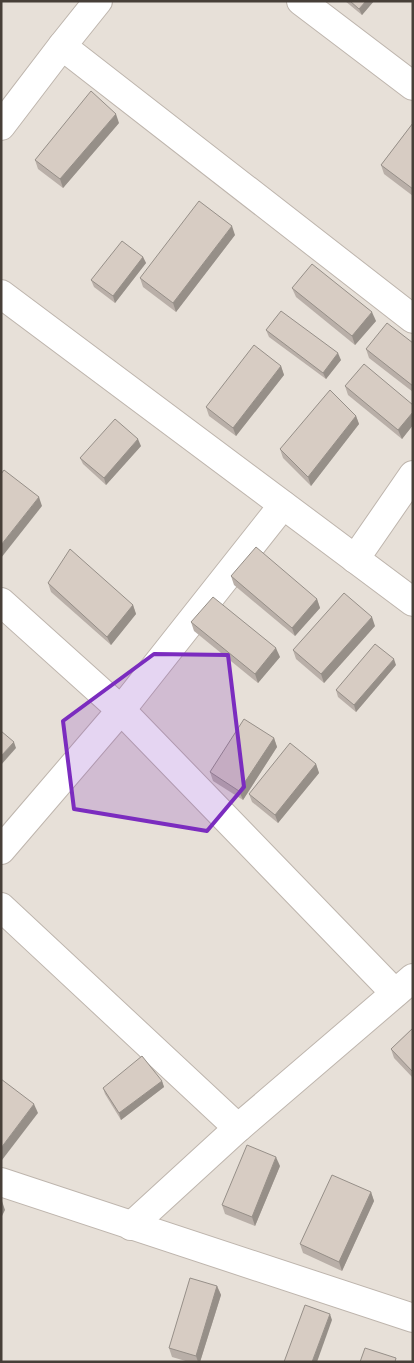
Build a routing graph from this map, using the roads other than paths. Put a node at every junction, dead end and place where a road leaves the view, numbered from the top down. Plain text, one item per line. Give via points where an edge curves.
1 (98, 1) edge
2 (301, 1) edge
3 (62, 46) junction
4 (413, 86) edge
5 (1, 126) edge
6 (1, 294) edge
7 (413, 319) edge
8 (413, 475) edge
9 (283, 505) junction
10 (355, 558) junction
11 (1, 602) edge
12 (413, 602) edge
13 (121, 710) junction
14 (1, 850) edge
15 (1, 907) edge
16 (404, 985) edge
17 (238, 1128) junction
18 (1, 1182) edge
19 (131, 1226) junction
20 (413, 1318) edge

1 - 3 street
2 - 4 street
3 - 5 street
3 - 7 street
6 - 9 street
8 - 10 street
9 - 10 street
9 - 13 street
10 - 12 street
11 - 13 street
13 - 14 street
13 - 16 street
15 - 17 street
16 - 17 street
17 - 19 street
18 - 19 street
19 - 20 street

